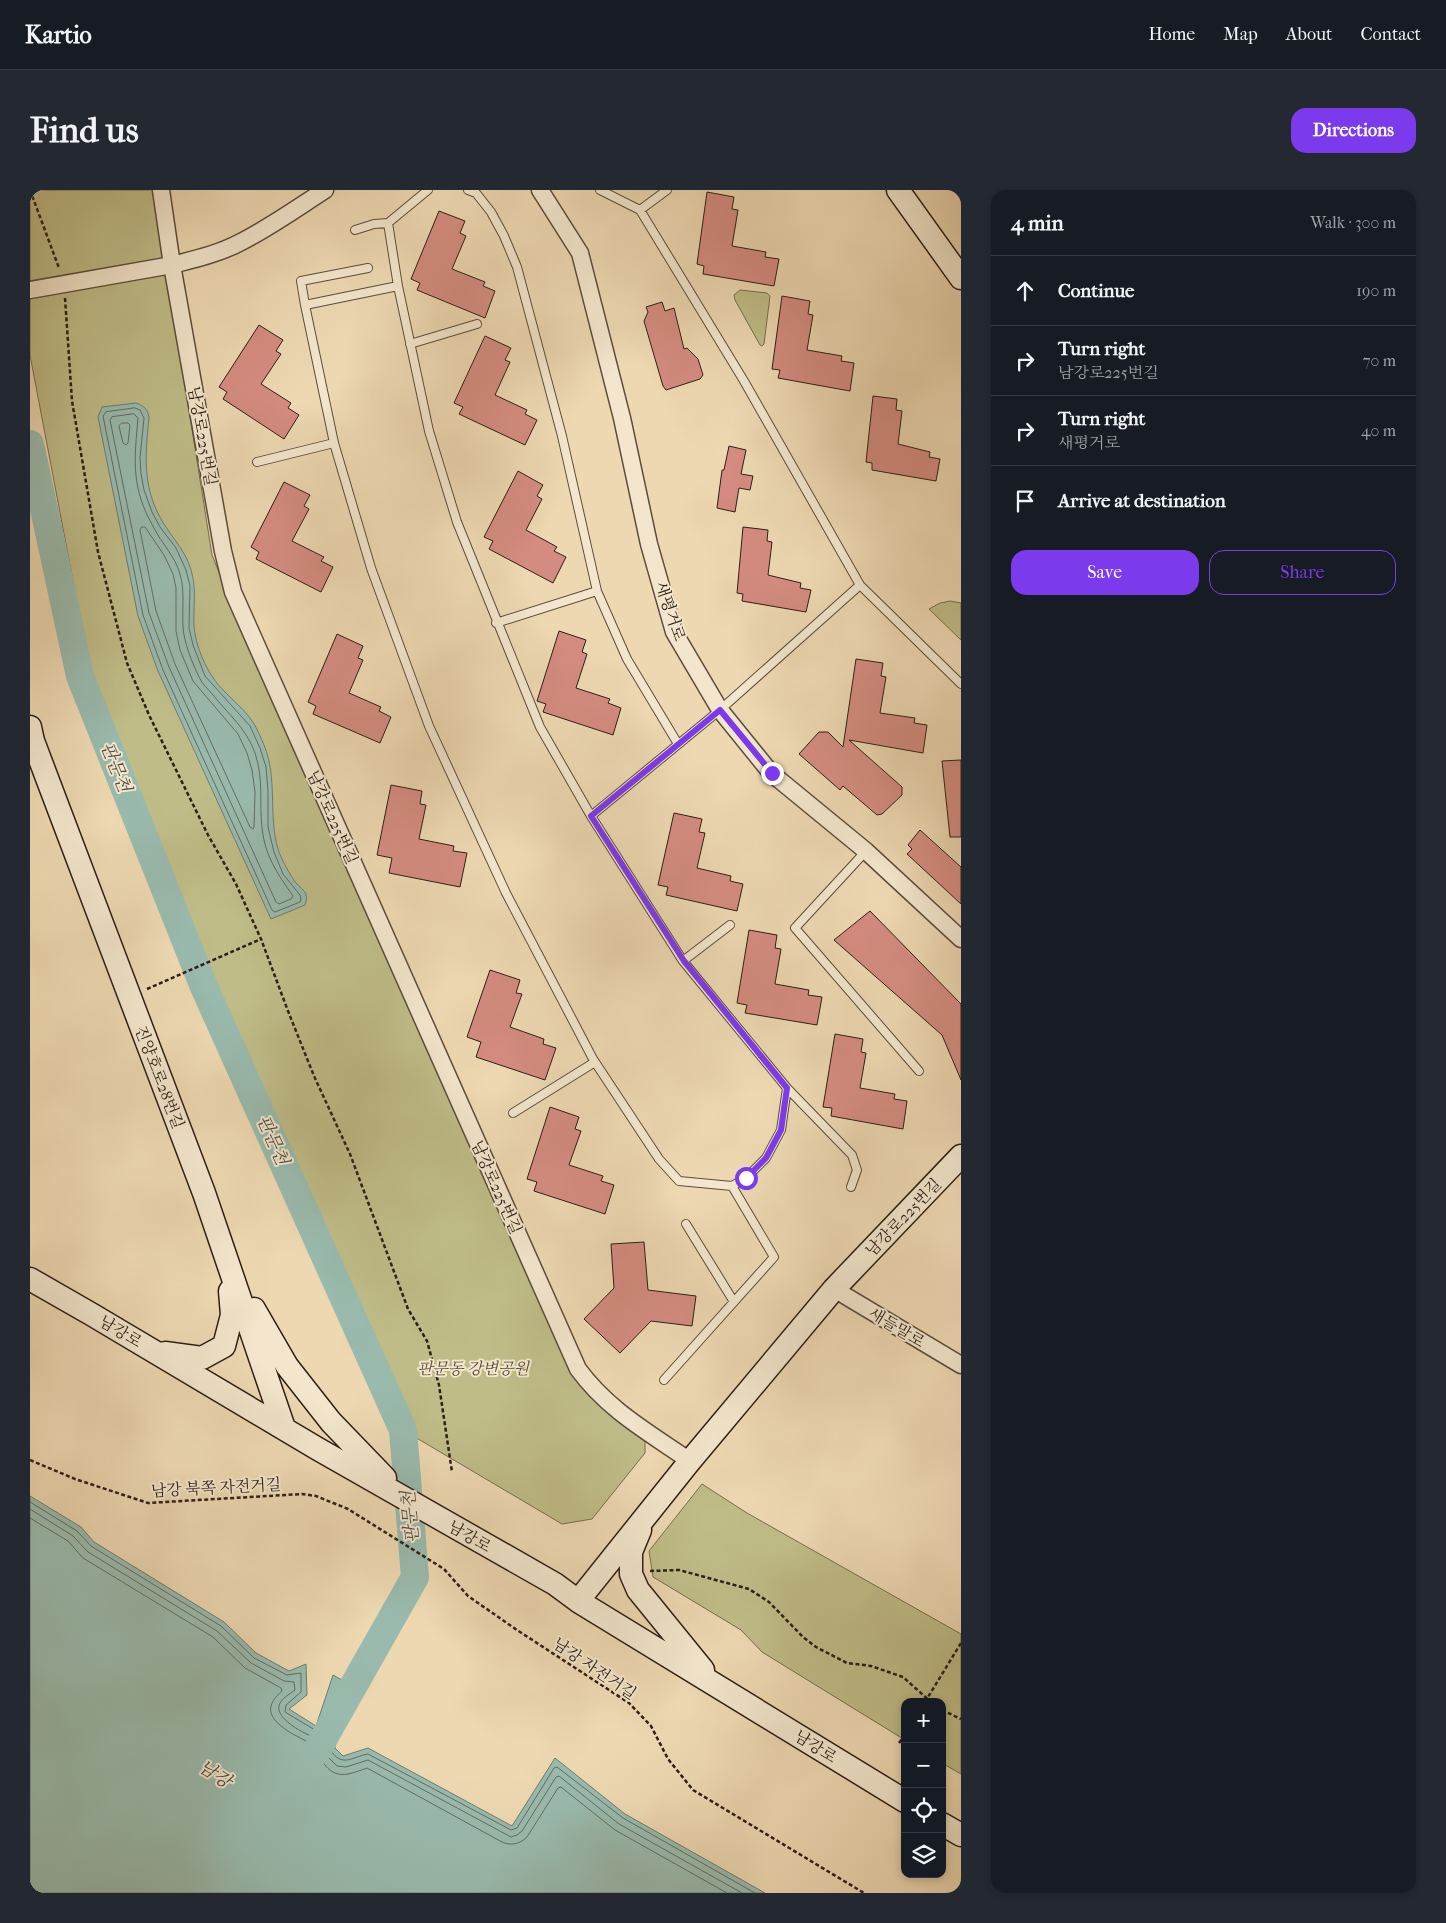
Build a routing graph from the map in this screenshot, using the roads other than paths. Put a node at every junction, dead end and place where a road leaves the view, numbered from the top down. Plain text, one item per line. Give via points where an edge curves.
1 (161, 190) edge
2 (325, 190) edge
3 (428, 190) edge
4 (468, 190) edge
5 (540, 190) edge
6 (600, 190) edge
7 (667, 190) edge
8 (898, 190) edge
9 (640, 210) junction
10 (388, 223) junction
11 (355, 230) dead end
12 (172, 264) junction
13 (368, 268) dead end
14 (961, 278) edge
15 (398, 286) junction
16 (30, 290) edge
17 (305, 305) junction
18 (477, 324) dead end
19 (410, 344) junction
20 (334, 443) junction
21 (257, 462) dead end
22 (860, 585) junction
23 (597, 590) junction
24 (496, 623) junction
25 (961, 684) edge
26 (720, 710) junction
27 (30, 727) edge
28 (678, 744) junction
29 (591, 816) junction
30 (866, 851) junction
31 (730, 925) dead end
32 (961, 939) edge
33 (684, 961) junction
34 (595, 1062) junction
35 (919, 1071) dead end
36 (787, 1088) junction
37 (513, 1113) dead end
38 (961, 1156) edge
39 (732, 1186) junction
40 (851, 1187) dead end
41 (686, 1224) dead end
42 (229, 1267) junction
43 (30, 1279) edge
44 (834, 1289) junction
45 (734, 1302) junction
46 (155, 1352) junction
47 (961, 1365) edge
48 (664, 1380) dead end
49 (284, 1428) junction
50 (690, 1461) junction
51 (403, 1497) junction
52 (646, 1516) junction
53 (578, 1601) junction
54 (714, 1684) junction
55 (901, 1799) edge
56 (946, 1826) edge
57 (961, 1835) edge

1 - 12 street, 남강로225번길
2 - 12 street via 238,244
3 - 10 lane
4 - 23 lane via 476,193 491,212 517,267 562,436
5 - 26 street, 새평거로 via 580,253 622,418 649,544 674,632
6 - 9 lane
7 - 9 lane
8 - 14 street
9 - 22 lane via 744,381
10 - 11 lane
10 - 15 lane
12 - 16 street
12 - 50 street, 남강로225번길 via 223,551 236,600 578,1369 612,1408
13 - 17 lane via 300,281
15 - 17 lane
15 - 19 lane
17 - 20 lane
18 - 19 lane
19 - 24 lane via 456,522
20 - 21 lane
20 - 34 lane via 371,568 429,726 506,893
22 - 25 lane
22 - 26 lane
23 - 24 lane
23 - 28 lane via 627,659
24 - 29 lane via 540,727
26 - 28 lane
26 - 30 street, 새평거로 via 772,773
27 - 42 street, 진양호로28번길
28 - 29 lane
29 - 33 lane
30 - 32 street, 새평거로
30 - 35 lane via 794,928
31 - 33 lane
33 - 36 lane
34 - 37 lane
34 - 39 lane via 659,1159 678,1181
36 - 39 lane via 781,1130 766,1158 746,1178
36 - 40 lane via 852,1155 857,1170
38 - 44 street, 남강로225번길
39 - 45 lane via 774,1257
41 - 45 lane
42 - 46 street via 232,1315 224,1346 202,1358
42 - 49 street, 진양호로28번길
42 - 51 street via 287,1366 330,1422
43 - 46 street, 남강로
44 - 47 street, 새들말로
44 - 50 street, 남강로225번길
45 - 48 lane
46 - 49 street, 남강로
49 - 51 street, 남강로
50 - 52 street, 남강로225번길
51 - 53 street, 남강로 via 555,1584
52 - 53 street, 남강로225번길
52 - 54 street via 631,1552 631,1574 638,1590
53 - 54 street, 남강로
54 - 55 street, 남강로
56 - 57 street

